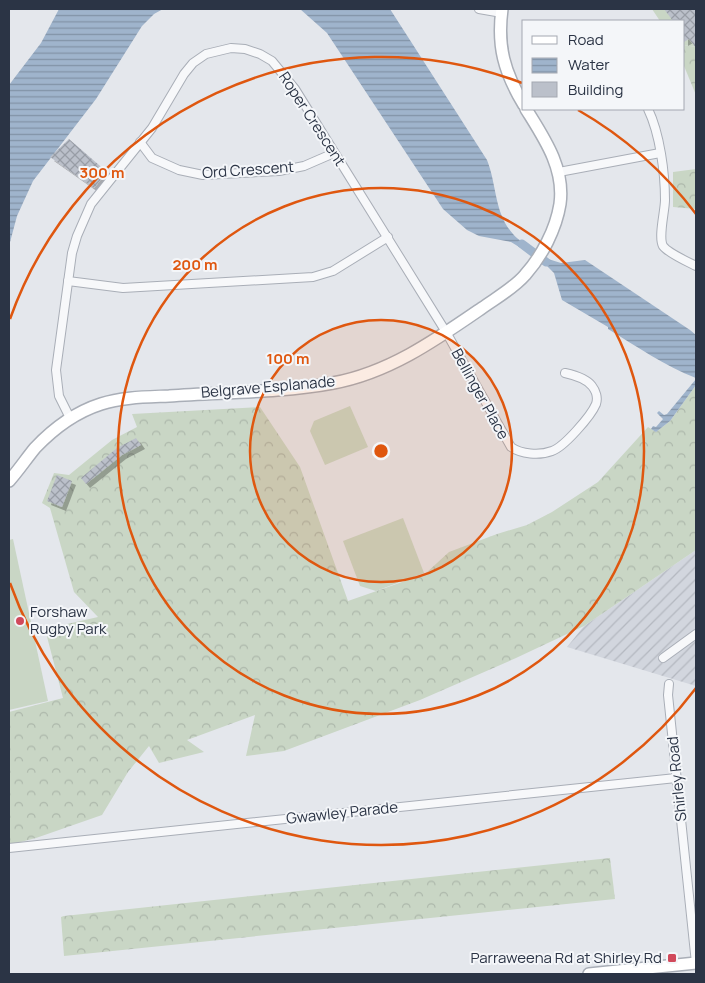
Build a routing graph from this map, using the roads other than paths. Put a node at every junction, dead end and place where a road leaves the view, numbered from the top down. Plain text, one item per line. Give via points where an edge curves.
1 (479, 9) edge
2 (502, 11) edge
3 (522, 102) edge
4 (527, 110) edge
5 (648, 110) edge
6 (140, 142) junction
7 (334, 153) junction
8 (660, 153) junction
9 (558, 172) junction
10 (388, 237) junction
11 (696, 266) edge
12 (68, 281) junction
13 (446, 332) junction
14 (565, 373) dead end
15 (70, 418) junction
16 (9, 481) edge
17 (696, 634) edge
18 (663, 658) dead end
19 (670, 684) dead end
20 (676, 778) junction
21 (9, 848) edge
22 (696, 963) edge
23 (590, 974) edge

1 - 2 street
2 - 3 street via 502,56 510,81
4 - 9 street, Belgrave Esplanade via 556,161
5 - 8 street
6 - 7 street, Ord Crescent via 152,158 179,170 203,175 279,171 304,166
6 - 7 street, Roper Crescent via 193,64 206,54 231,48 246,49 272,61 295,89
6 - 12 street, Roper Crescent via 91,204 77,236
7 - 10 street, Roper Crescent
8 - 9 street
8 - 11 street via 665,200 662,241 667,250
9 - 13 street, Belgrave Esplanade via 560,202 554,227 525,276
10 - 12 street via 333,271 313,277 123,288
10 - 13 street, Roper Crescent
12 - 15 street, Roper Crescent via 56,370 57,388
13 - 14 street, Bellinger Place via 507,443 515,450 545,453 558,448 595,406 595,391 589,382
13 - 15 street, Belgrave Esplanade via 378,370 335,383 119,400
15 - 16 street, Belgrave Esplanade via 36,448
17 - 18 street
19 - 20 street, Shirley Road via 668,695
20 - 21 street, Gwawley Parade
20 - 22 street, Shirley Road
22 - 23 street

